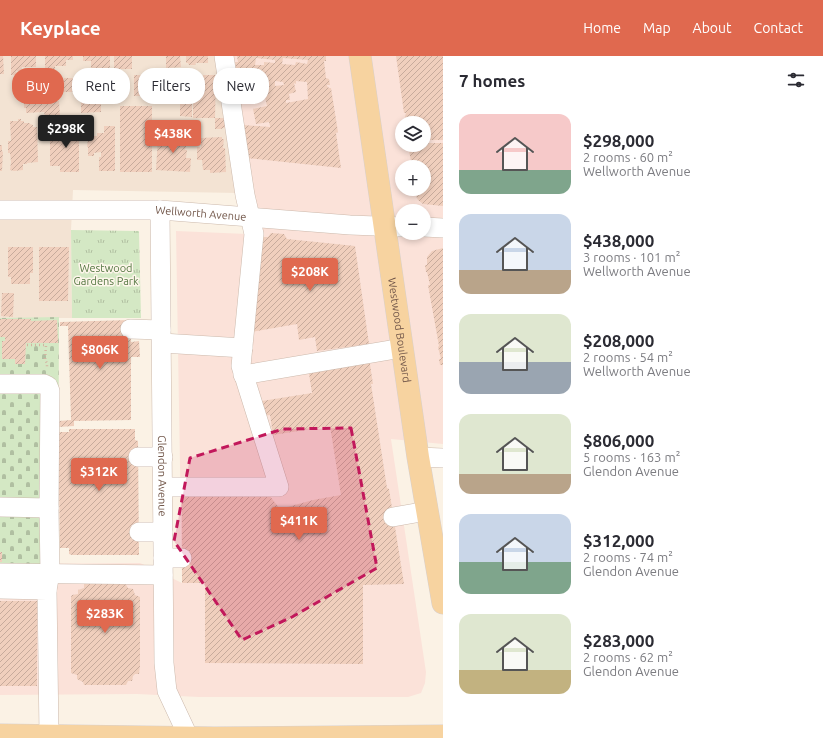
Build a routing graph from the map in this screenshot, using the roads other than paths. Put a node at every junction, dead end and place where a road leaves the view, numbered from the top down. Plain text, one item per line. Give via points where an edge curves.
1 (224, 56) edge
2 (360, 56) edge
3 (0, 210) edge
4 (160, 210) junction
5 (250, 217) junction
6 (393, 226) edge
7 (431, 227) edge
8 (443, 228) edge
9 (130, 329) dead end
10 (161, 336) junction
11 (243, 348) junction
12 (402, 348) junction
13 (243, 375) junction
14 (0, 384) edge
15 (138, 457) dead end
16 (163, 457) junction
17 (418, 457) junction
18 (443, 458) edge
19 (163, 487) junction
20 (0, 507) edge
21 (49, 508) junction
22 (427, 511) junction
23 (393, 517) dead end
24 (139, 532) dead end
25 (163, 532) junction
26 (182, 558) dead end
27 (163, 566) junction
28 (0, 573) edge
29 (49, 581) junction
30 (0, 589) edge
31 (443, 603) edge
32 (0, 735) edge
33 (48, 735) junction
34 (443, 736) edge
35 (188, 737) edge

1 - 5 street
2 - 6 main road, Westwood Boulevard
3 - 4 street, Wellworth Avenue
4 - 5 street, Wellworth Avenue
4 - 10 street, Glendon Avenue
5 - 6 street, Wellworth Avenue
5 - 11 street via 254,234
6 - 12 main road, Westwood Boulevard
7 - 8 street
9 - 10 street
10 - 11 street
10 - 16 street, Glendon Avenue
11 - 13 street
12 - 13 street
12 - 17 main road, Westwood Boulevard
13 - 19 street via 279,487
14 - 21 street via 44,384 50,391
15 - 16 street
16 - 19 street, Glendon Avenue
17 - 18 street
17 - 22 main road, Westwood Boulevard
19 - 25 street, Glendon Avenue
20 - 21 street
21 - 29 street
22 - 23 street
22 - 31 main road, Westwood Boulevard
24 - 25 street
25 - 27 street, Glendon Avenue
26 - 27 street
27 - 29 street
27 - 35 street, Glendon Avenue via 164,662 167,691
28 - 29 street
29 - 30 street
29 - 33 street
32 - 33 main road
33 - 35 main road
34 - 35 main road

